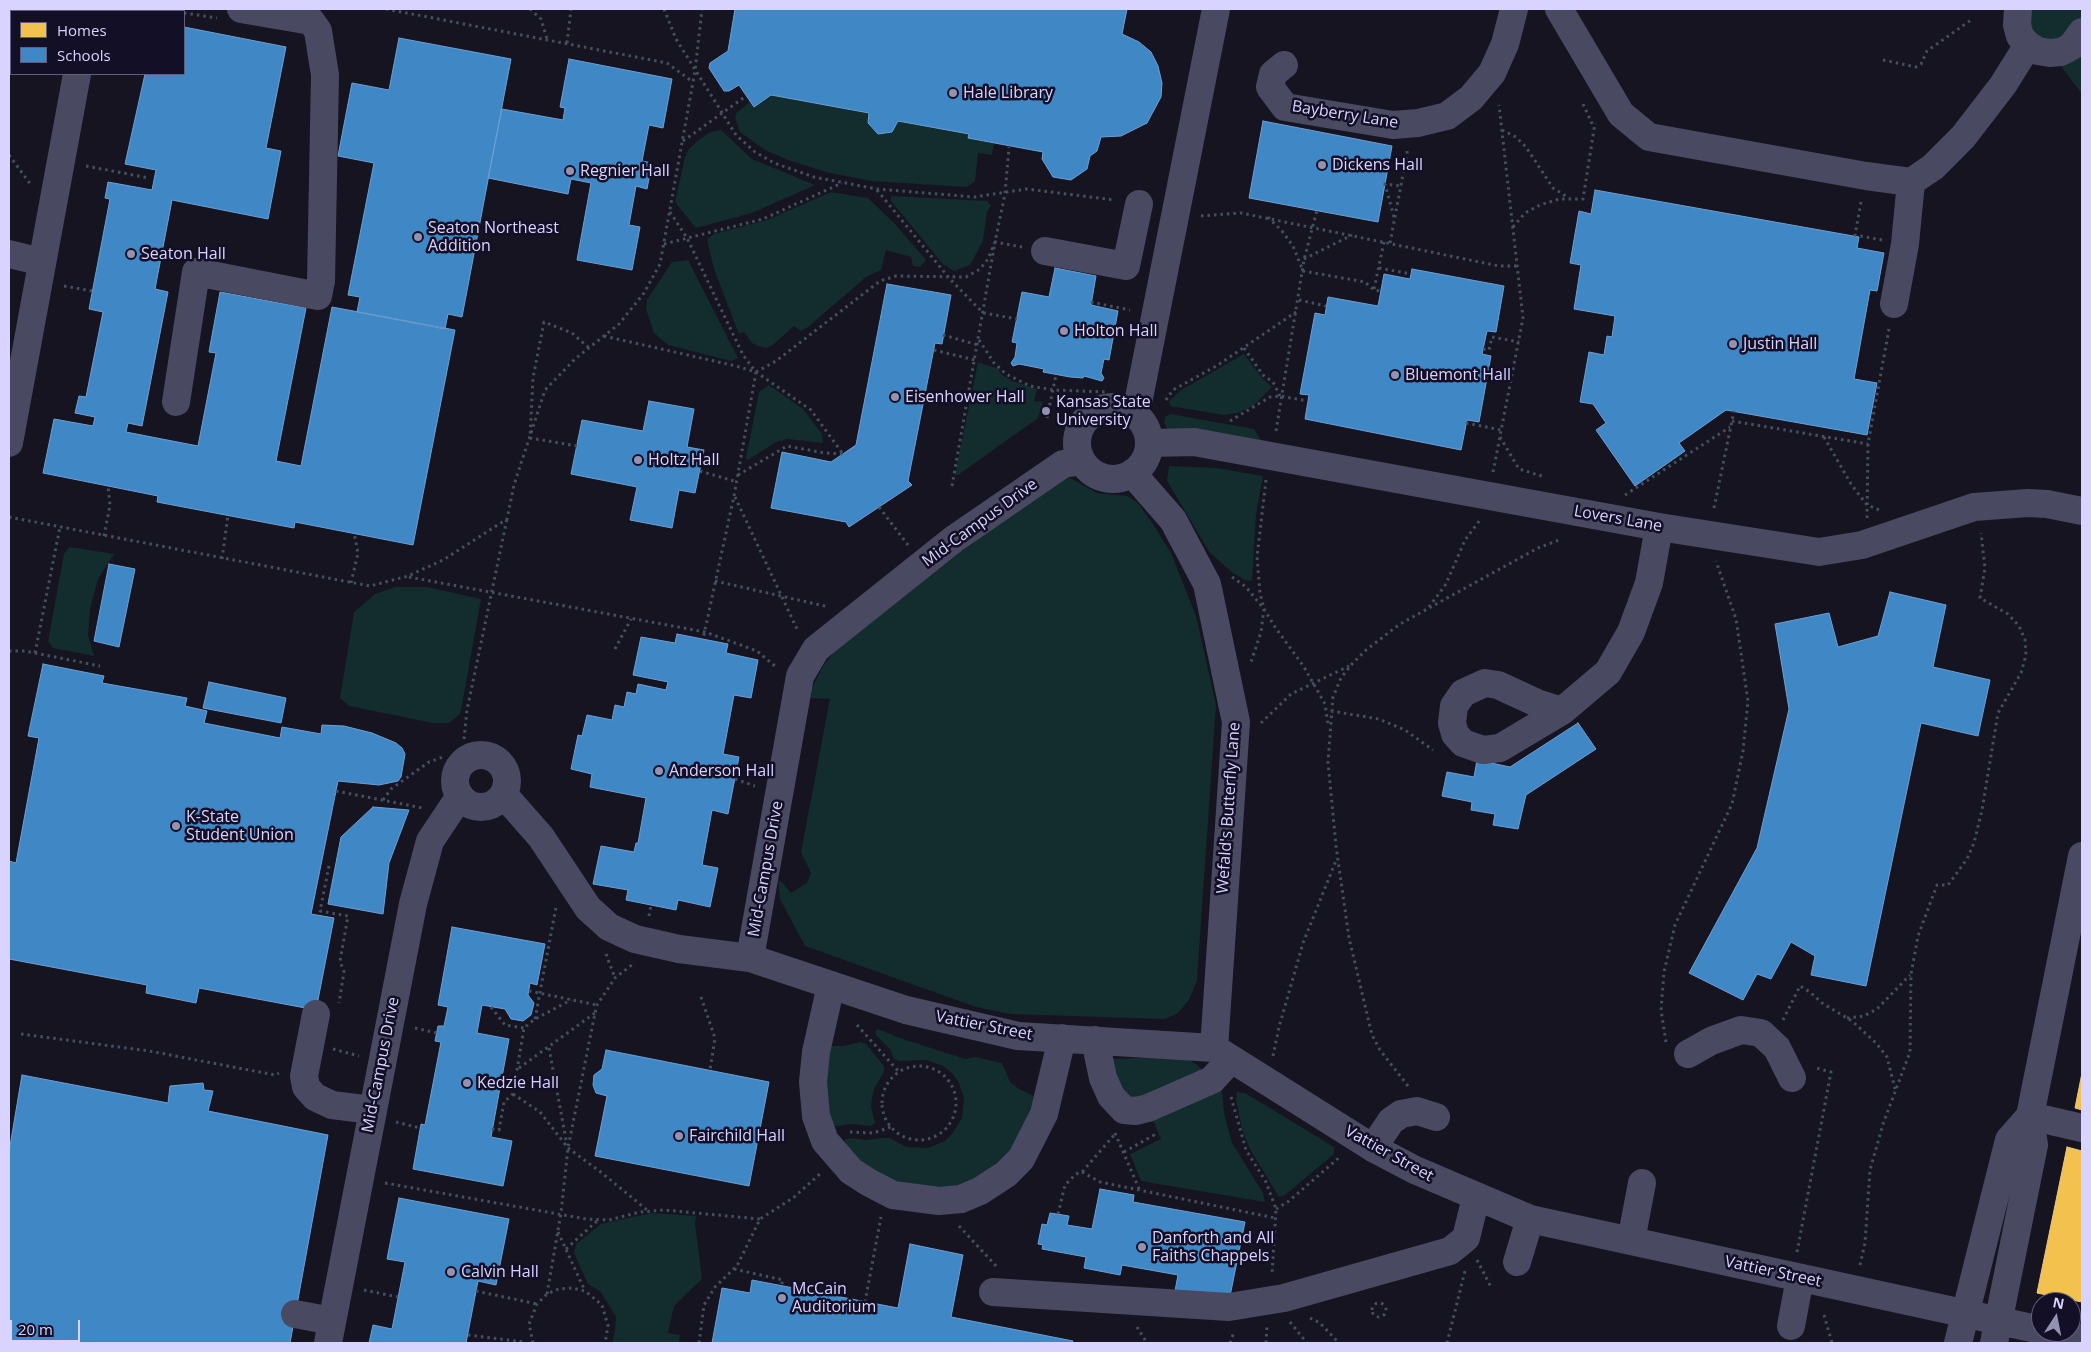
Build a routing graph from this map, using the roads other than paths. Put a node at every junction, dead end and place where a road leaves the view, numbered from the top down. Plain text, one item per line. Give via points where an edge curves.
1 (241, 9) edge
2 (1216, 9) edge
3 (1514, 9) edge
4 (1559, 9) edge
5 (2018, 9) edge
6 (2080, 42) edge
7 (2028, 45) junction
8 (77, 75) edge
9 (1277, 76) dead end
10 (1911, 182) junction
11 (1139, 204) road end
12 (1045, 251) dead end
13 (9, 254) edge
14 (42, 262) junction
15 (1894, 304) road end
16 (176, 402) dead end
17 (1131, 412) junction
18 (9, 443) edge
19 (1149, 443) junction
20 (1082, 461) junction
21 (1132, 473) junction
22 (2082, 511) edge
23 (1659, 527) junction
24 (1562, 711) junction
25 (504, 795) junction
26 (460, 796) junction
27 (2082, 856) edge
28 (2076, 924) edge
29 (750, 958) junction
30 (831, 985) junction
31 (326, 1013) road end
32 (1062, 1038) junction
33 (1095, 1040) junction
34 (1678, 1049) road end
35 (1222, 1054) junction
36 (1792, 1078) dead end
37 (380, 1115) junction
38 (2030, 1116) junction
39 (1436, 1117) dead end
40 (2082, 1128) edge
41 (1373, 1148) junction
42 (1642, 1183) dead end
43 (1476, 1197) junction
44 (1530, 1219) junction
45 (1630, 1241) junction
46 (1517, 1262) dead end
47 (1800, 1278) junction
48 (993, 1292) dead end
49 (295, 1314) dead end
50 (1964, 1314) junction
51 (1791, 1326) dead end
52 (2031, 1330) edge
53 (330, 1332) edge
54 (1996, 1332) edge
55 (1958, 1343) edge

1 - 16 street via 311,21 318,31 325,75 321,281 318,296 196,272
2 - 17 street via 1139,398
3 - 9 street, Bayberry Lane via 1505,44 1492,73 1471,98 1446,116 1418,123 1385,124 1285,107
4 - 10 street via 1621,114 1648,137
5 - 7 street via 2017,26
6 - 7 street via 2061,52 2050,53
7 - 10 street via 2003,85 1963,137
8 - 14 street
10 - 15 street
11 - 12 street via 1126,266
13 - 14 street
14 - 18 street
17 - 19 street via 1144,425
17 - 20 street via 1108,407 1088,418 1077,438
19 - 21 street via 1144,460
19 - 23 street, Lovers Lane via 1194,442
20 - 21 street via 1104,478 1124,477
20 - 29 street, Mid-Campus Drive via 1063,464 954,539 816,648 800,676
21 - 35 street, Wefald's Butterfly Lane via 1173,520 1207,584 1236,722
22 - 23 street, Lovers Lane via 2037,503 1974,507 1862,545 1819,552 1711,546
23 - 24 street via 1649,583 1631,632 1608,672
24 - 24 street via 1500,748 1483,750 1463,743 1455,734 1452,723 1454,706 1463,693 1485,683 1498,685
25 - 26 street via 482,808 473,806
25 - 26 street via 508,778 505,770 500,762 484,755 475,756 461,765 455,780
25 - 29 street, Mid-Campus Drive via 541,836 588,908 609,926 635,939 679,949
26 - 37 street, Mid-Campus Drive via 430,841 413,904
27 - 28 street
28 - 38 street
29 - 30 street, Vattier Street
30 - 32 street, Vattier Street via 906,1010 1018,1036
30 - 32 street via 816,1052 813,1082 816,1116 825,1141 852,1171 894,1195 939,1201 961,1198 980,1191 1006,1174 1021,1159 1044,1114
31 - 37 street via 304,1076 306,1087 315,1097 332,1105
32 - 33 street, Vattier Street
33 - 35 street, Vattier Street
33 - 35 street via 1110,1096 1124,1110 1148,1108 1212,1080
34 - 36 street via 1741,1030 1761,1033 1777,1048
35 - 41 street, Vattier Street
37 - 53 street, Mid-Campus Drive
38 - 40 street
38 - 50 street via 2009,1140
38 - 54 street via 2034,1146
39 - 41 street via 1417,1112 1401,1114 1391,1121
41 - 43 street, Vattier Street
42 - 45 street
43 - 44 street, Vattier Street
43 - 48 street via 1466,1238 1450,1251 1284,1298 1229,1307
44 - 45 street, Vattier Street
44 - 46 street
45 - 47 street, Vattier Street
47 - 50 street, Vattier Street
47 - 51 street
49 - 53 street
50 - 54 street, Vattier Street
50 - 55 street
52 - 54 street, Vattier Street

